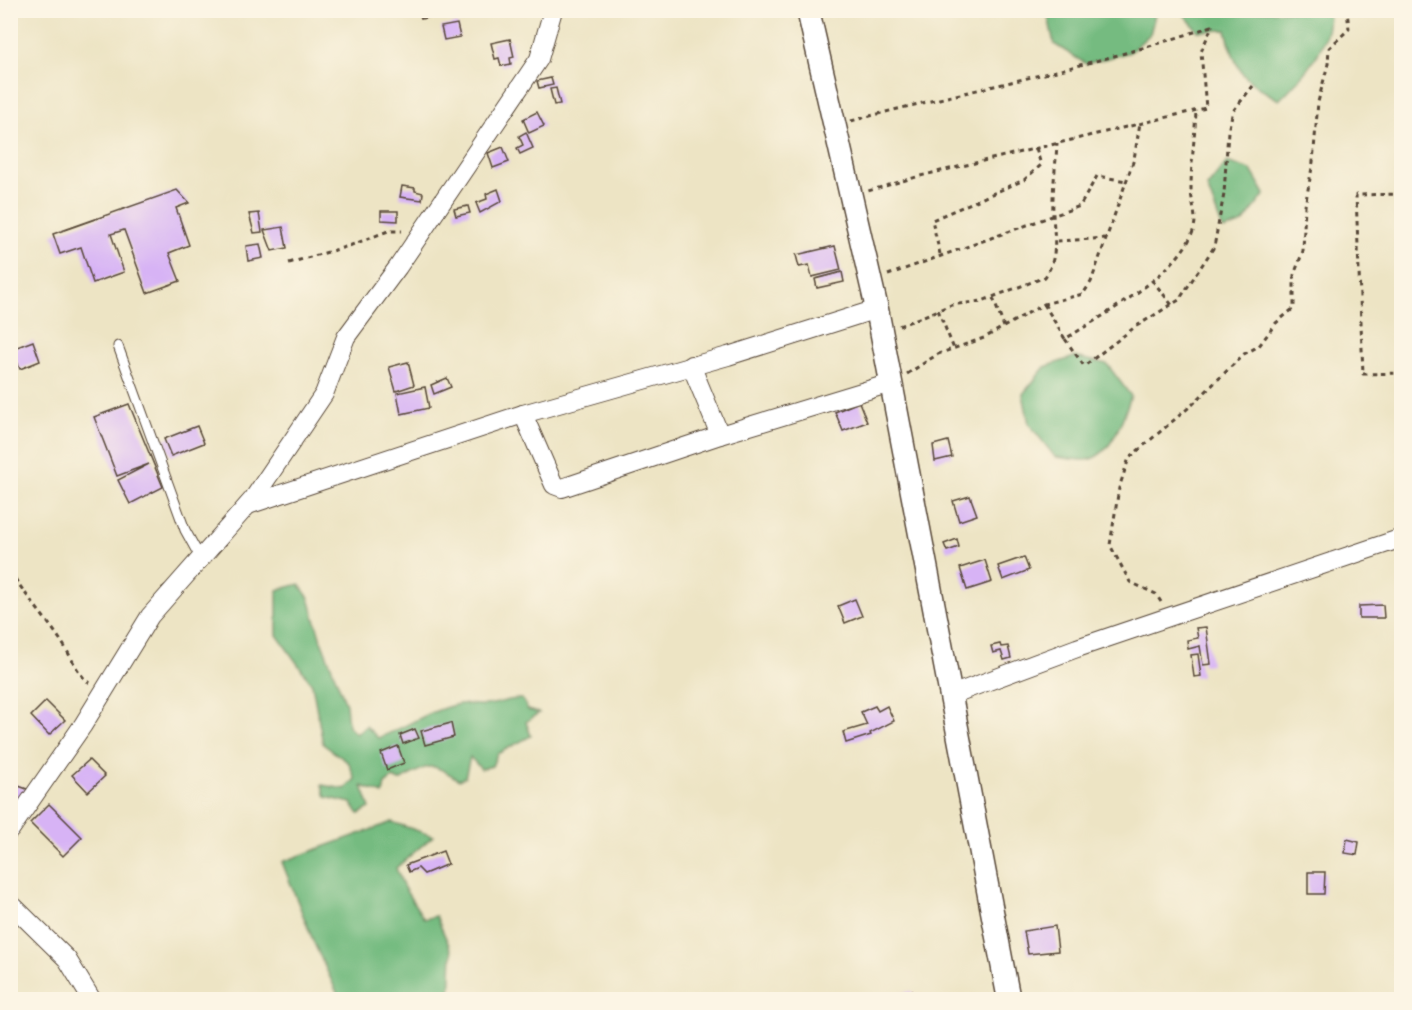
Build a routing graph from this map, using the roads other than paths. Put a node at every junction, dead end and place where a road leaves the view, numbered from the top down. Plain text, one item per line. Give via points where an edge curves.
1 (553, 10) edge
2 (808, 10) edge
3 (877, 309) junction
4 (118, 346) dead end
5 (691, 365) junction
6 (891, 383) junction
7 (523, 414) junction
8 (720, 435) junction
9 (248, 505) junction
10 (1400, 539) edge
11 (201, 559) junction
12 (951, 695) junction
13 (10, 830) edge
14 (10, 903) edge
15 (92, 999) edge
16 (1009, 999) edge

1 - 9 street via 539,59 346,337 324,394
2 - 3 street
3 - 5 street
3 - 6 street
4 - 11 lane via 185,530
5 - 7 street
5 - 8 street
6 - 8 street
6 - 12 street
7 - 8 street via 554,486 559,488
7 - 9 street
9 - 11 street
10 - 12 street
11 - 13 street via 150,616
12 - 16 street
14 - 15 street via 67,959

